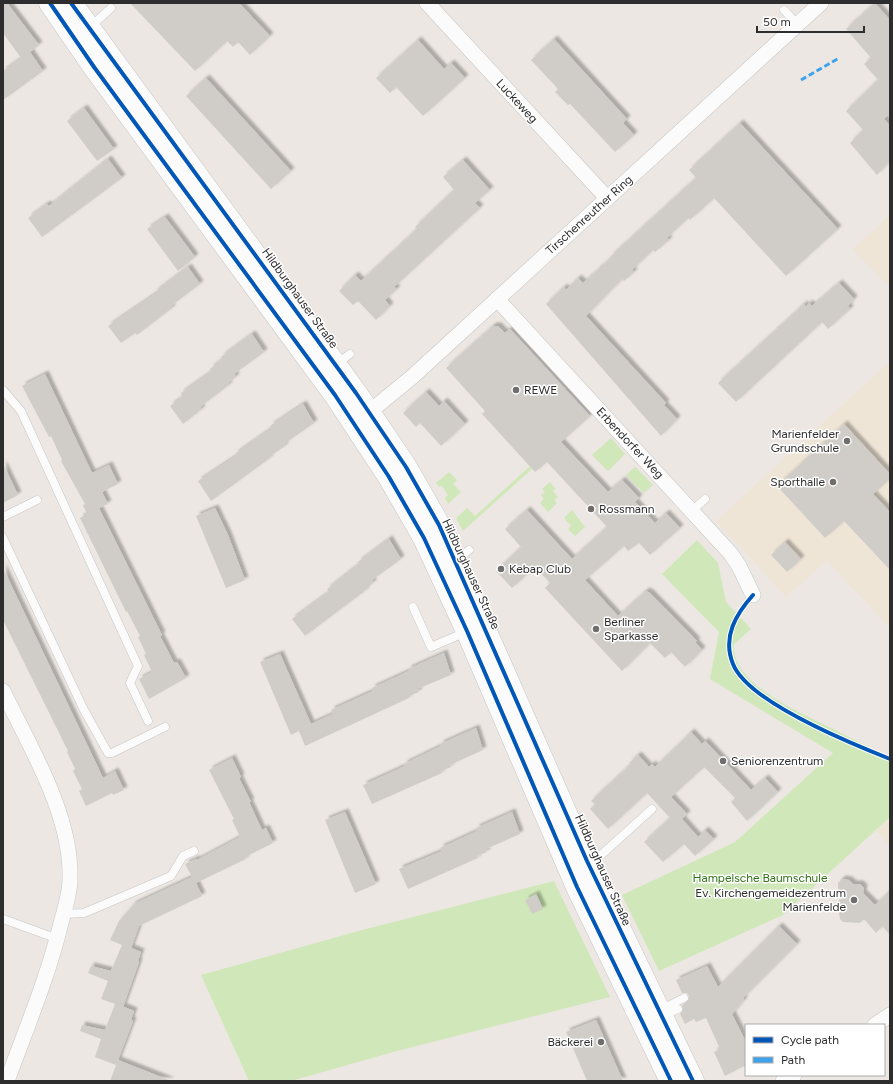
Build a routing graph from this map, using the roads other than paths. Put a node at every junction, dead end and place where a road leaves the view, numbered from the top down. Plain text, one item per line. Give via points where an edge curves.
1 (50, 3) edge
2 (71, 3) edge
3 (427, 3) edge
4 (820, 3) edge
5 (111, 8) dead end
6 (784, 10) dead end
7 (797, 24) junction
8 (89, 28) junction
9 (170, 155) junction
10 (607, 198) junction
11 (497, 299) junction
12 (3, 390) edge
13 (362, 418) junction
14 (397, 472) junction
15 (705, 499) dead end
16 (37, 500) dead end
17 (692, 511) junction
18 (3, 517) edge
19 (3, 538) edge
20 (753, 594) dead end
21 (413, 607) dead end
22 (467, 631) junction
23 (3, 691) edge
24 (148, 721) dead end
25 (165, 727) dead end
26 (652, 809) dead end
27 (194, 851) dead end
28 (587, 862) junction
29 (64, 914) junction
30 (3, 919) edge
31 (58, 939) junction
32 (684, 998) dead end
33 (666, 1012) junction
34 (890, 1015) edge
35 (876, 1024) edge
36 (675, 1074) edge
37 (792, 1076) edge
38 (7, 1081) edge
39 (783, 1081) edge

1 - 9 main road, Hildburghauser Straße
2 - 8 main road, Hildburghauser Straße
3 - 10 street, Luckeweg
4 - 7 street, Tirschenreuther Ring
5 - 8 lane
6 - 7 lane
7 - 10 street, Tirschenreuther Ring
8 - 9 main road, Hildburghauser Straße
9 - 13 main road, Hildburghauser Straße via 332,367
10 - 11 street, Tirschenreuther Ring
11 - 13 street, Tirschenreuther Ring
11 - 17 street, Erbendorfer Weg
12 - 24 lane via 21,411 138,666 130,683
13 - 14 main road, Hildburghauser Straße
14 - 22 main road, Hildburghauser Straße
14 - 28 main road, Hildburghauser Straße via 462,556
15 - 17 lane
16 - 18 lane
17 - 20 street, Erbendorfer Weg via 731,554
19 - 25 lane via 84,710 108,753
21 - 22 lane via 431,647
22 - 36 main road, Hildburghauser Straße via 577,887
23 - 29 street via 48,785 63,826 70,879
26 - 28 lane via 600,855
27 - 29 lane via 184,856 171,876 84,913
28 - 33 main road, Hildburghauser Straße
29 - 31 street
30 - 31 lane
31 - 38 street
32 - 33 lane
33 - 36 main road, Hildburghauser Straße
34 - 35 street
37 - 39 street

